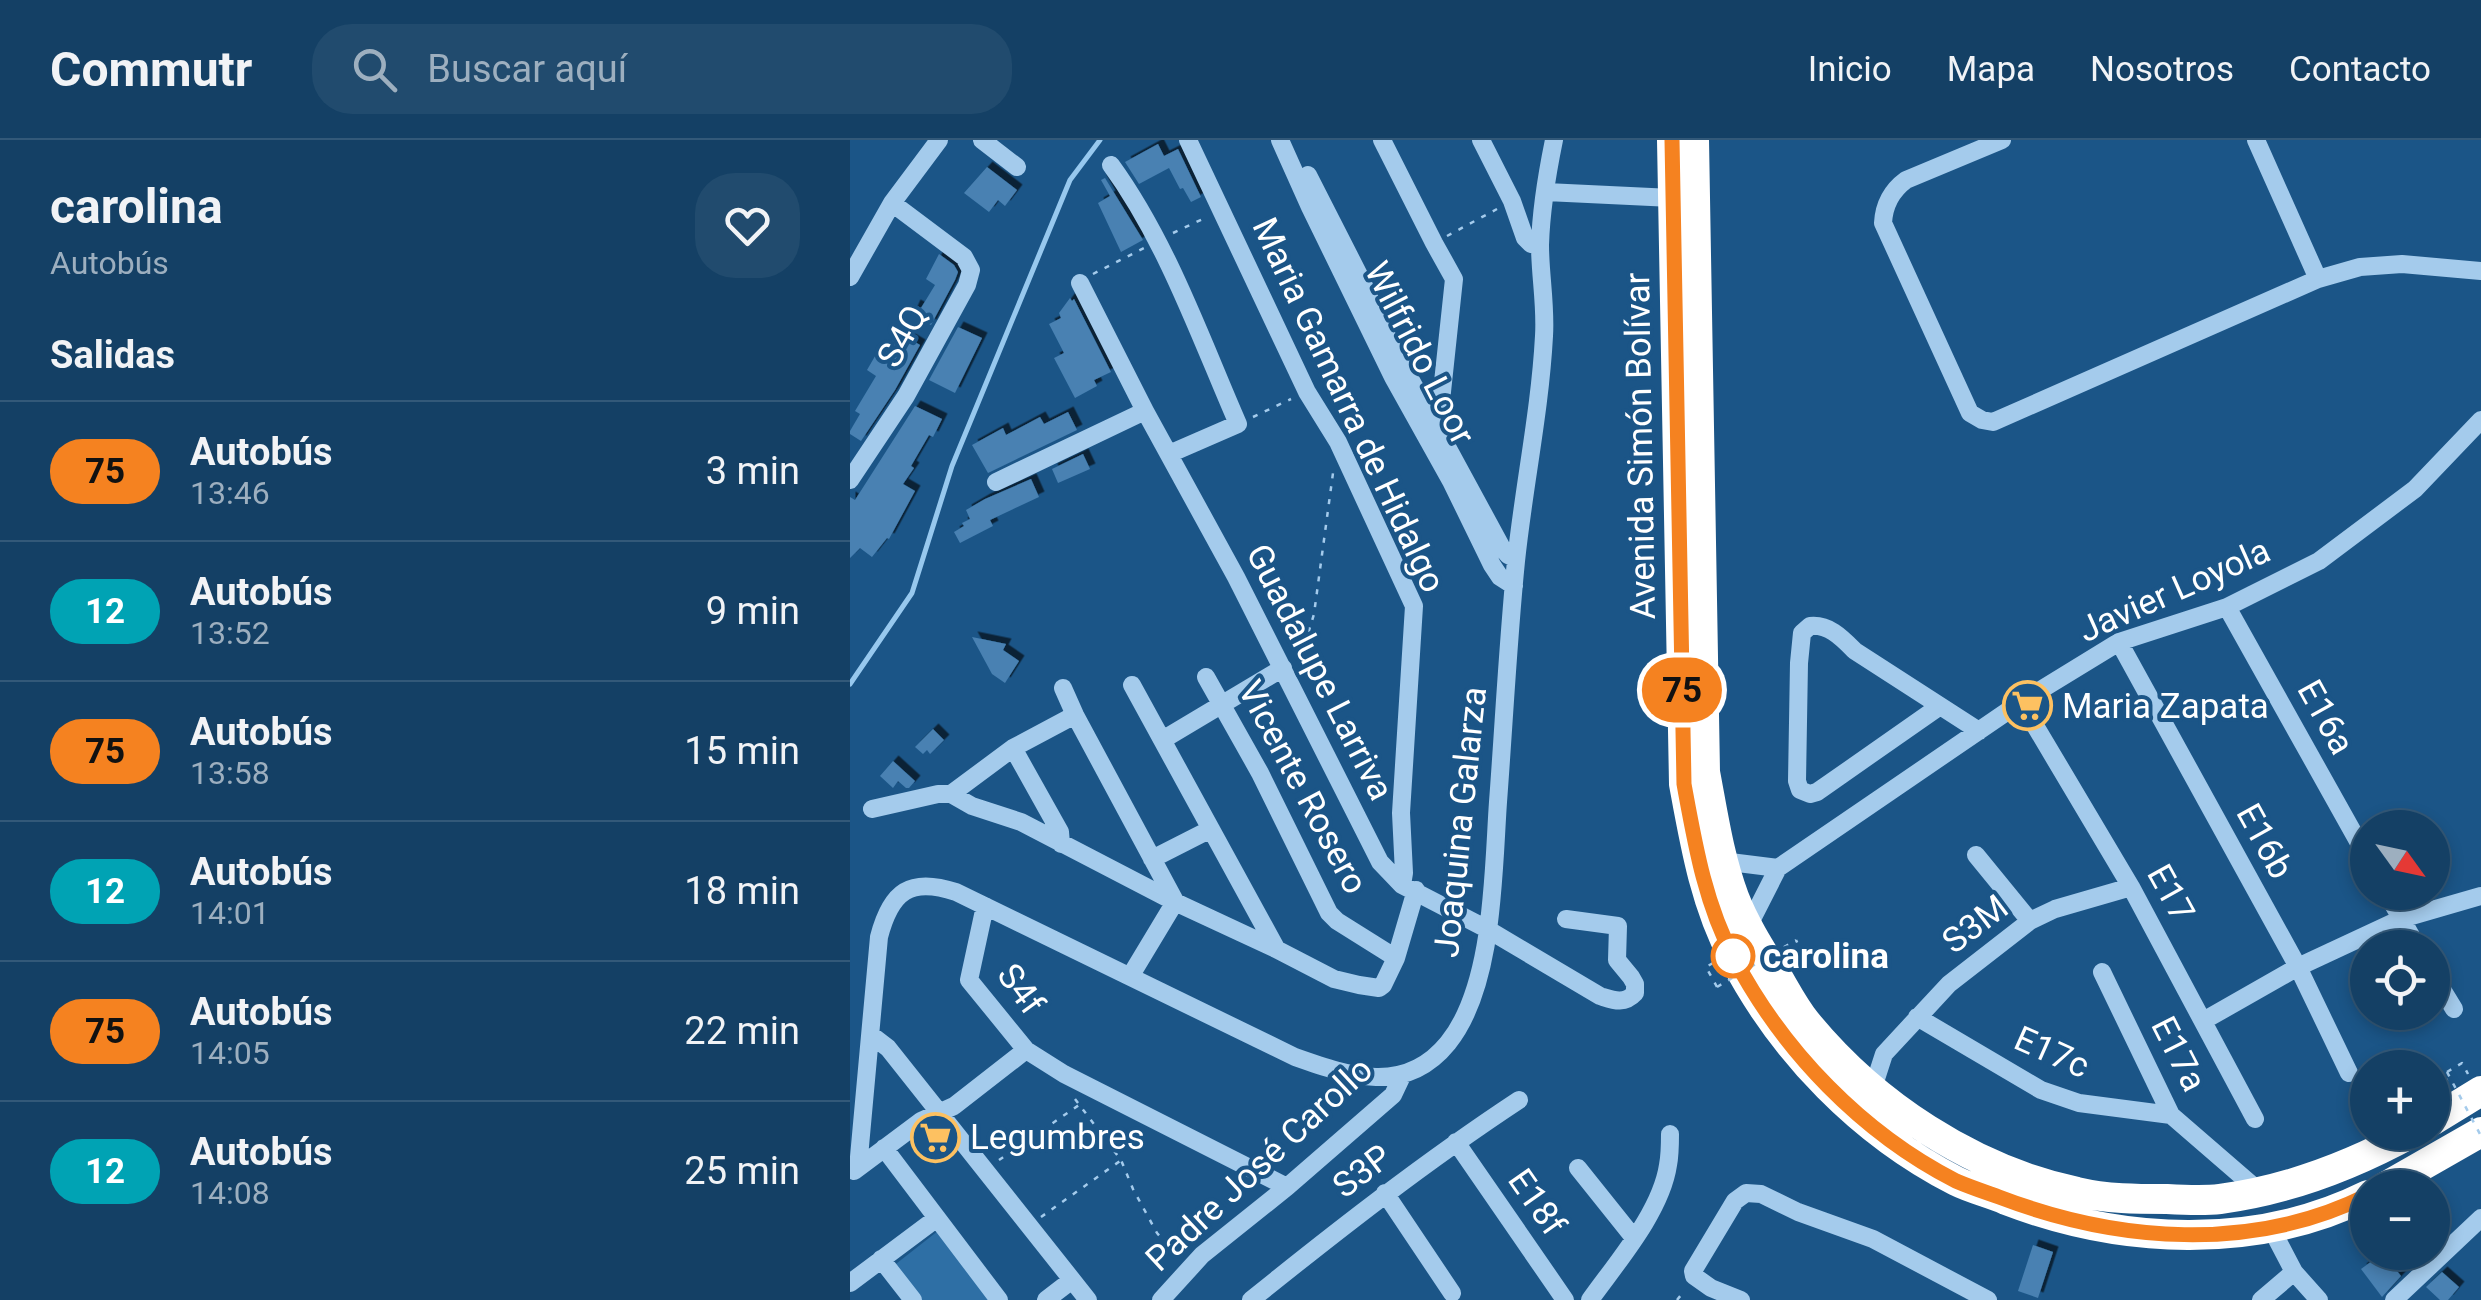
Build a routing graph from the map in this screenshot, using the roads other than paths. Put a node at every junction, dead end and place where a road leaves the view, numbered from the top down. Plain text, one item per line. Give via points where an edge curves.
1 (939, 140) edge
2 (982, 140) edge
3 (1188, 140) edge
4 (1280, 140) edge
5 (1290, 140) edge
6 (1382, 140) edge
7 (1481, 140) edge
8 (1554, 140) edge
9 (1672, 140) edge
10 (1694, 140) edge
11 (2002, 140) edge
12 (2256, 140) edge
13 (1112, 165) dead end
14 (1017, 167) dead end
15 (1546, 192) junction
16 (1672, 198) junction
17 (892, 203) junction
18 (1540, 244) junction
19 (2481, 271) edge
20 (850, 277) edge
21 (2318, 279) junction
22 (1080, 283) dead end
23 (1146, 411) junction
24 (1430, 414) junction
25 (2481, 420) edge
26 (1169, 454) junction
27 (857, 457) edge
28 (850, 480) edge
29 (996, 482) dead end
30 (1516, 559) junction
31 (1514, 586) junction
32 (2227, 607) junction
33 (2119, 642) junction
34 (1283, 668) junction
35 (1206, 676) dead end
36 (1132, 684) dead end
37 (1063, 688) dead end
38 (2021, 702) junction
39 (1222, 706) junction
40 (1940, 706) junction
41 (1075, 715) junction
42 (1979, 731) junction
43 (1164, 739) junction
44 (1014, 748) junction
45 (951, 794) junction
46 (872, 810) dead end
47 (2350, 827) edge
48 (1211, 829) junction
49 (1061, 844) junction
50 (1976, 855) dead end
51 (1152, 859) junction
52 (1722, 861) junction
53 (1778, 868) junction
54 (1409, 887) junction
55 (2131, 887) junction
56 (2481, 896) edge
57 (1175, 902) junction
58 (985, 906) junction
59 (2396, 910) edge
60 (1566, 919) dead end
61 (2401, 919) junction
62 (2030, 921) junction
63 (1748, 927) junction
64 (1487, 930) junction
65 (2407, 930) edge
66 (1276, 948) junction
67 (1396, 958) junction
68 (2298, 966) junction
69 (2102, 972) dead end
70 (1130, 976) junction
71 (2450, 1002) edge
72 (2454, 1009) dead end
73 (1917, 1017) junction
74 (2203, 1020) junction
75 (871, 1035) junction
76 (1026, 1050) junction
77 (1884, 1054) junction
78 (1844, 1063) junction
79 (2350, 1073) dead end
80 (1402, 1076) junction
81 (1873, 1088) junction
82 (2481, 1091) edge
83 (1519, 1100) dead end
84 (2450, 1109) edge
85 (939, 1112) junction
86 (2170, 1115) junction
87 (2255, 1119) dead end
88 (1670, 1134) dead end
89 (2481, 1134) edge
90 (1456, 1142) junction
91 (884, 1148) junction
92 (2377, 1150) edge
93 (1578, 1168) dead end
94 (2416, 1170) edge
95 (854, 1171) edge
96 (1288, 1187) junction
97 (2260, 1192) junction
98 (1385, 1193) junction
99 (2350, 1204) edge
100 (937, 1218) junction
101 (2481, 1218) edge
102 (2271, 1228) junction
103 (1634, 1238) junction
104 (881, 1259) junction
105 (2294, 1272) junction
106 (1072, 1280) junction
107 (850, 1282) edge
108 (1452, 1293) dead end
109 (913, 1300) edge
110 (999, 1300) edge
111 (1046, 1300) edge
112 (1088, 1300) edge
113 (1161, 1300) edge
114 (1250, 1300) edge
115 (1565, 1300) edge
116 (1590, 1300) edge
117 (1740, 1300) edge
118 (1988, 1300) edge
119 (2262, 1300) edge
120 (2318, 1300) edge
121 (2394, 1300) edge

1 - 17 street
2 - 14 street
3 - 54 street, Maria Gamarra de Hidalgo via 1414,606 1400,822
4 - 31 street, Wilfrido Loor via 1408,406 1492,566
5 - 24 street, Wilfrido Loor
6 - 24 street via 1453,276 1441,401
7 - 18 street via 1525,238
8 - 15 street, Joaquina Galarza
9 - 16 highway, Avenida Simón Bolívar
10 - 52 highway, Avenida Simón Bolívar via 1705,772
11 - 21 street via 1906,180 1895,188 1883,223 1970,413 1982,420 1992,422
12 - 21 street
13 - 26 street via 1158,241 1238,424
15 - 16 street
15 - 18 street, Joaquina Galarza
16 - 102 highway, Avenida Simón Bolívar via 1684,784 1702,873 1734,959 1808,1067 1877,1129 1958,1182 2048,1214 2140,1234
17 - 20 street
17 - 27 street, S4Q via 964,257 971,270 906,396
18 - 30 street, Joaquina Galarza via 1545,328
19 - 21 street via 2402,264
22 - 23 street, Guadalupe Larriva
23 - 26 street, Guadalupe Larriva
23 - 29 street
24 - 30 street, Wilfrido Loor via 1502,548
25 - 32 street, Javier Loyola via 2414,490 2319,561
26 - 34 street, Guadalupe Larriva
27 - 28 street, S4Q
30 - 31 street, Joaquina Galarza
31 - 64 street, Joaquina Galarza
32 - 33 street, Javier Loyola
32 - 47 street, E16a
33 - 38 street, Javier Loyola
33 - 68 street, E16b
34 - 39 street
34 - 54 street, Guadalupe Larriva via 1380,862
35 - 39 street, Vicente Rosero
36 - 43 street
37 - 41 street
38 - 42 street, Javier Loyola
38 - 55 street, E17
39 - 43 street
39 - 67 street, Vicente Rosero via 1329,913
40 - 40 street via 1842,637 1810,626 1802,633 1798,662 1800,790 1817,792
40 - 42 street
41 - 44 street
41 - 51 street
42 - 53 street, Javier Loyola
43 - 48 street
44 - 45 street
44 - 49 street
45 - 46 street
45 - 49 street
48 - 51 street
48 - 66 street
49 - 57 street
50 - 62 street
51 - 57 street
52 - 53 street
52 - 63 highway, Avenida Simón Bolívar
53 - 63 street, Javier Loyola
54 - 64 street, Guadalupe Larriva
54 - 67 street, Maria Gamarra de Hidalgo
55 - 62 street, S3M
55 - 74 street, E17
56 - 61 street
57 - 66 street
57 - 70 street
58 - 70 street
58 - 75 street via 932,886 898,897 879,937
58 - 76 street, S4f via 969,982
59 - 61 street
60 - 64 street, Guadalupe Larriva via 1618,926 1617,960 1636,989 1630,998 1600,996
61 - 65 street
61 - 68 street
62 - 73 street, S3M
63 - 78 highway, Avenida Simón Bolívar via 1804,1020
64 - 80 street, Joaquina Galarza via 1479,974 1456,1031 1438,1053
66 - 67 street via 1334,979 1379,988
68 - 74 street
68 - 79 street, E16b
69 - 86 street, E17a
70 - 80 street via 1295,1058 1335,1071
71 - 72 street
73 - 77 street, S3M
73 - 86 street, E17c via 2042,1090 2079,1103
74 - 87 street, E17
75 - 85 street
75 - 95 street
76 - 85 street
76 - 96 street
77 - 78 street
77 - 81 street, S3M
78 - 81 highway, Avenida Simón Bolívar
80 - 96 street, Padre José Carollo via 1393,1095
81 - 97 highway, Avenida Simón Bolívar via 1947,1142 2076,1192 2121,1200 2216,1200
82 - 84 highway
83 - 90 street, S3P
85 - 91 street
85 - 106 street
86 - 97 street, E17a
88 - 103 street via 1664,1183
89 - 94 highway
90 - 98 street, S3P
90 - 115 street, E18f
91 - 95 street
91 - 100 street
92 - 97 highway, Avenida Simón Bolívar
93 - 103 street
96 - 113 street, Padre José Carollo via 1202,1255
98 - 108 street
98 - 114 street, S3P
99 - 102 highway, Avenida Simón Bolívar
100 - 104 street
100 - 110 street
101 - 121 street
102 - 105 street
103 - 116 street
104 - 107 street
104 - 109 street
105 - 119 street
105 - 120 street
106 - 111 street
106 - 112 street
117 - 118 street via 1693,1270 1746,1193 1874,1239

